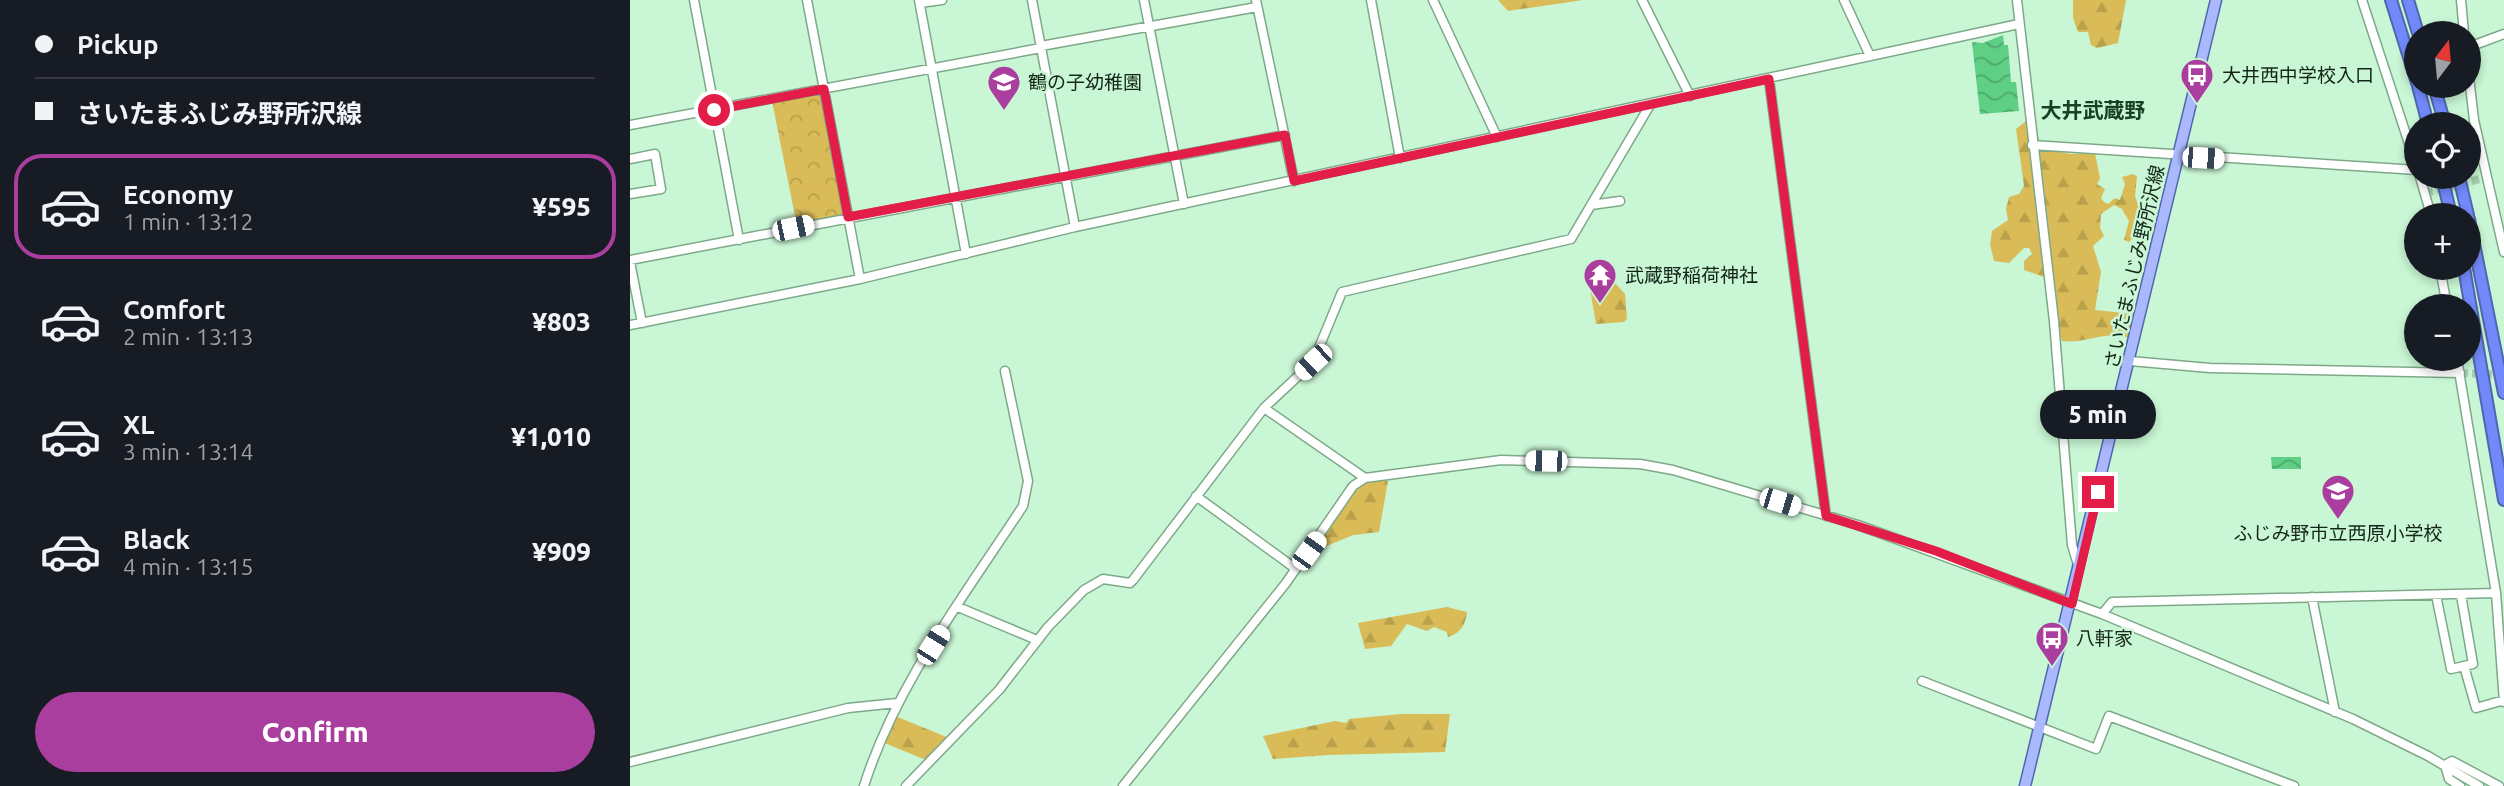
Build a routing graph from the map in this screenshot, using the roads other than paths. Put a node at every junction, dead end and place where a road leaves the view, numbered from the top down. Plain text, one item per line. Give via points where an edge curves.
1 (694, 0) edge
2 (807, 0) edge
3 (942, 0) edge
4 (1032, 0) edge
5 (1144, 0) edge
6 (1371, 0) edge
7 (1433, 0) edge
8 (1642, 0) edge
9 (1844, 0) edge
10 (2017, 0) edge
11 (2216, 0) edge
12 (2362, 0) edge
13 (2391, 0) edge
14 (2408, 0) edge
15 (2461, 0) edge
16 (920, 2) edge
17 (1257, 3) edge
18 (2414, 21) edge
19 (2463, 21) edge
20 (2019, 24) junction
21 (1149, 26) junction
22 (2504, 34) edge
23 (2404, 42) edge
24 (2482, 42) edge
25 (1041, 47) junction
26 (1870, 56) junction
27 (932, 68) junction
28 (1769, 79) junction
29 (824, 89) junction
30 (1690, 96) junction
31 (2471, 98) edge
32 (1650, 105) junction
33 (714, 110) junction
34 (630, 125) edge
35 (2404, 129) edge
36 (1285, 135) junction
37 (1497, 137) junction
38 (2032, 145) junction
39 (2178, 156) junction
40 (1174, 157) junction
41 (1401, 158) junction
42 (630, 159) edge
43 (2404, 168) edge
44 (1066, 177) junction
45 (1294, 181) junction
46 (630, 194) edge
47 (956, 197) junction
48 (1620, 201) dead end
49 (1184, 204) junction
50 (1591, 205) junction
51 (848, 217) junction
52 (1075, 227) junction
53 (739, 240) junction
54 (2504, 252) edge
55 (966, 254) junction
56 (630, 261) edge
57 (2481, 277) edge
58 (860, 279) junction
59 (2466, 280) edge
60 (633, 292) edge
61 (642, 323) junction
62 (630, 325) edge
63 (2130, 361) junction
64 (1005, 371) dead end
65 (2460, 373) joint
66 (2504, 393) edge
67 (1264, 408) junction
68 (1365, 478) junction
69 (1196, 496) junction
70 (2504, 500) edge
71 (1826, 516) junction
72 (1296, 569) junction
73 (2080, 570) junction
74 (2496, 593) junction
75 (2436, 595) junction
76 (2461, 595) junction
77 (2312, 597) junction
78 (2072, 604) junction
79 (958, 607) junction
80 (2102, 614) junction
81 (1037, 640) junction
82 (2464, 666) junction
83 (1922, 681) dead end
84 (2504, 701) edge
85 (897, 703) junction
86 (2335, 712) junction
87 (2041, 727) junction
88 (630, 762) edge
89 (2445, 765) junction
90 (864, 786) edge
91 (906, 786) edge
92 (1123, 786) edge
93 (2025, 786) edge
94 (2294, 786) edge
95 (2460, 786) edge
96 (2479, 786) edge
97 (2498, 786) edge

1 - 33 street
2 - 29 street
3 - 16 street
4 - 25 street
5 - 21 street
6 - 41 street
7 - 37 street
8 - 30 street
9 - 26 street
10 - 20 street
11 - 39 main road, さいたまふじみ野所沢線
12 - 35 street
13 - 23 highway
14 - 18 highway
15 - 19 street
16 - 27 street
17 - 21 street
17 - 36 street
20 - 26 street
20 - 38 street
21 - 25 street
21 - 40 street
22 - 24 street
25 - 27 street
25 - 44 street
26 - 28 street
27 - 29 street
27 - 47 street
28 - 30 street
28 - 71 street
29 - 33 street
29 - 51 street
30 - 32 street
31 - 54 street
32 - 37 street
32 - 50 street
33 - 34 street
33 - 53 street
36 - 40 street
36 - 45 street
37 - 41 street
38 - 39 street
38 - 73 street via 2054,321 2073,545
39 - 43 street
39 - 63 main road, さいたまふじみ野所沢線
40 - 44 street
40 - 49 street
41 - 45 street
42 - 46 street via 655,154 661,189
44 - 47 street
44 - 52 street
45 - 49 street
47 - 51 street
47 - 55 street
48 - 50 street
49 - 52 street
50 - 67 street via 1569,240 1342,292 1313,362
51 - 53 street
51 - 58 street
52 - 55 street
53 - 56 street
55 - 58 street
56 - 60 street
57 - 66 highway
58 - 61 street
59 - 70 highway
60 - 61 street
61 - 62 street
63 - 65 street via 2210,368
63 - 73 main road, さいたまふじみ野所沢線
64 - 79 street via 1028,481 1026,493 1023,506
65 - 74 street
67 - 68 street
67 - 69 street
68 - 71 street via 1501,460 1640,464
68 - 72 street via 1353,486
69 - 72 street
69 - 81 street via 1130,583 1095,581
71 - 78 street via 1936,551
72 - 92 street
73 - 78 main road, さいたまふじみ野所沢線
74 - 76 street
74 - 84 street
75 - 76 street
75 - 77 street
75 - 82 street via 2451,669
76 - 82 street via 2473,664
77 - 80 street via 2112,602
77 - 86 street
78 - 80 street
78 - 87 main road, さいたまふじみ野所沢線
79 - 81 street
79 - 85 street
80 - 86 street
81 - 91 street via 999,690
82 - 84 street via 2476,708
83 - 87 street
85 - 88 street via 848,708
85 - 90 street via 877,743
86 - 89 street
87 - 93 main road, さいたまふじみ野所沢線
87 - 94 street via 2095,749 2109,716
89 - 95 street via 2449,779
89 - 96 street
89 - 97 street via 2452,761

